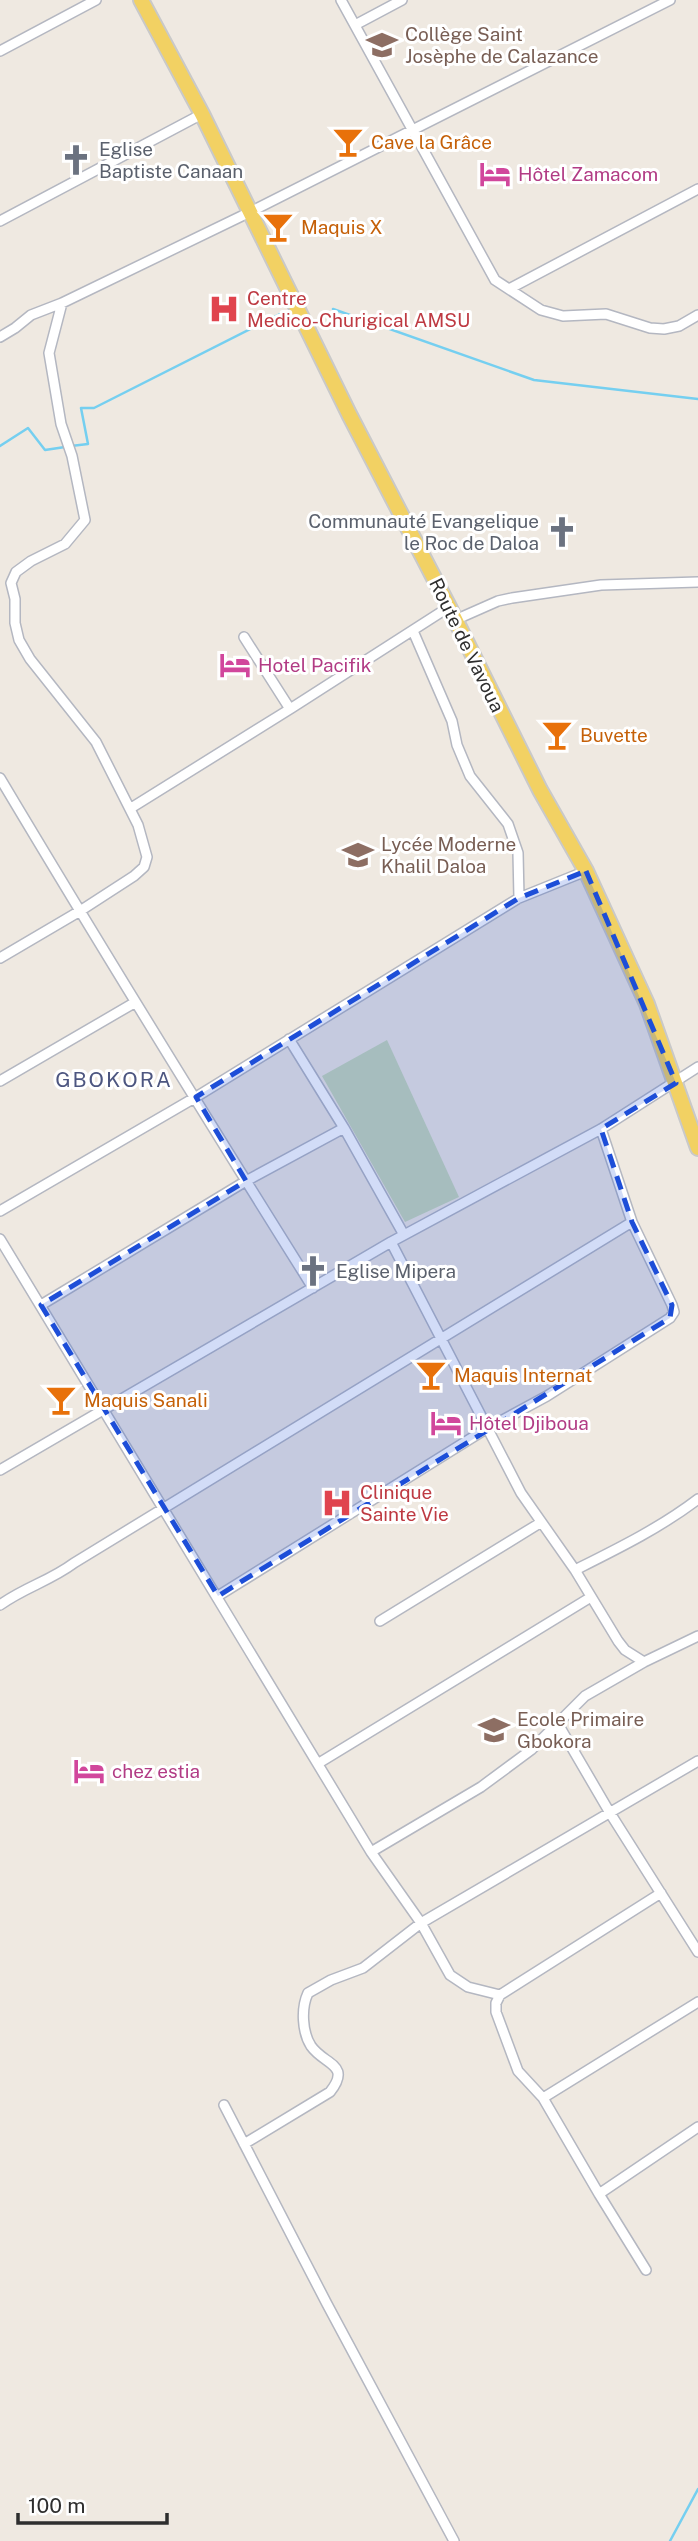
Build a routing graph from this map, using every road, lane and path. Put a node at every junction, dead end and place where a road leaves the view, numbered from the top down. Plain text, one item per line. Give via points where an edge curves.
1 (96, 0) edge
2 (141, 0) edge
3 (341, 0) edge
4 (402, 0) edge
5 (670, 0) edge
6 (355, 25) junction
7 (0, 51) edge
8 (202, 114) junction
9 (413, 130) junction
10 (698, 189) edge
11 (250, 212) junction
12 (0, 221) edge
13 (509, 289) junction
14 (62, 303) junction
15 (698, 315) edge
16 (0, 337) edge
17 (698, 582) edge
18 (452, 613) junction
19 (413, 631) junction
20 (244, 637) dead end
21 (290, 709) junction
22 (0, 778) edge
23 (131, 808) junction
24 (586, 871) junction
25 (519, 898) junction
26 (79, 911) junction
27 (1, 957) edge
28 (134, 1003) junction
29 (289, 1039) junction
30 (698, 1067) edge
31 (0, 1081) edge
32 (676, 1083) junction
33 (196, 1097) junction
34 (344, 1128) junction
35 (601, 1129) junction
36 (698, 1148) edge
37 (246, 1181) junction
38 (0, 1211) edge
39 (632, 1222) junction
40 (404, 1235) junction
41 (0, 1239) edge
42 (391, 1242) junction
43 (313, 1288) junction
44 (41, 1305) junction
45 (441, 1339) junction
46 (106, 1410) junction
47 (486, 1429) junction
48 (0, 1470) edge
49 (698, 1499) edge
50 (164, 1509) junction
51 (540, 1523) junction
52 (575, 1570) junction
53 (218, 1597) junction
54 (591, 1597) junction
55 (0, 1605) edge
56 (380, 1621) dead end
57 (698, 1636) edge
58 (644, 1662) junction
59 (558, 1724) junction
60 (698, 1761) edge
61 (319, 1763) junction
62 (610, 1813) junction
63 (371, 1852) junction
64 (661, 1893) junction
65 (421, 1923) junction
66 (698, 1952) edge
67 (500, 1995) junction
68 (698, 2002) edge
69 (543, 2098) junction
70 (224, 2105) dead end
71 (698, 2127) edge
72 (244, 2144) junction
73 (599, 2194) junction
74 (646, 2270) dead end
75 (454, 2541) edge

1 - 7 street
2 - 8 main road, Route de Vavoua
3 - 6 street
4 - 6 street
5 - 9 street
6 - 9 street
8 - 11 main road, Route de Vavoua
8 - 12 street
9 - 11 street
9 - 13 street via 495,280
10 - 13 street
11 - 14 street
11 - 18 main road, Route de Vavoua
13 - 15 street via 541,310 563,316 606,314 650,328 679,326
14 - 16 street via 31,315
14 - 23 street via 48,354 85,520 65,544 16,572 11,583 15,623 30,659 96,742
17 - 18 street via 601,585 512,598
18 - 19 street
18 - 24 main road, Route de Vavoua
19 - 21 street
19 - 25 street via 470,776 508,824 518,853
20 - 21 street
21 - 23 street
22 - 26 street
23 - 26 street via 147,857 144,867
24 - 25 street
24 - 32 main road, Route de Vavoua via 647,1004
25 - 29 street
26 - 27 street
26 - 28 street
28 - 31 street
28 - 33 street
29 - 33 street
29 - 34 street
30 - 32 street
32 - 35 street
32 - 36 main road, Route de Vavoua
33 - 37 street
33 - 38 street
34 - 37 street
34 - 40 street
35 - 39 street
35 - 40 street
37 - 43 street
37 - 44 street
39 - 45 street
39 - 47 street via 672,1305 670,1318
40 - 42 street
41 - 44 street
42 - 43 street
42 - 45 street
43 - 46 street
44 - 46 street
45 - 47 street
45 - 50 street
46 - 48 street
46 - 50 street
47 - 51 street
47 - 53 street
49 - 52 street via 633,1541
50 - 53 street
50 - 55 street via 55,1578
51 - 52 street
51 - 56 street
52 - 54 street
53 - 61 street
54 - 58 street via 625,1650
54 - 61 street
57 - 58 street
58 - 59 street via 585,1696
59 - 62 street
59 - 63 street via 481,1787
60 - 62 street
61 - 63 street
62 - 64 street
62 - 65 street
63 - 65 street
64 - 66 street
64 - 67 street
65 - 67 street via 450,1975 468,1987
65 - 72 street via 363,1968 308,1993 303,2013 308,2039 336,2067 337,2084
67 - 69 street via 496,2012 518,2070
68 - 69 street
69 - 73 street
70 - 72 street
71 - 73 street
72 - 75 street
73 - 74 street

